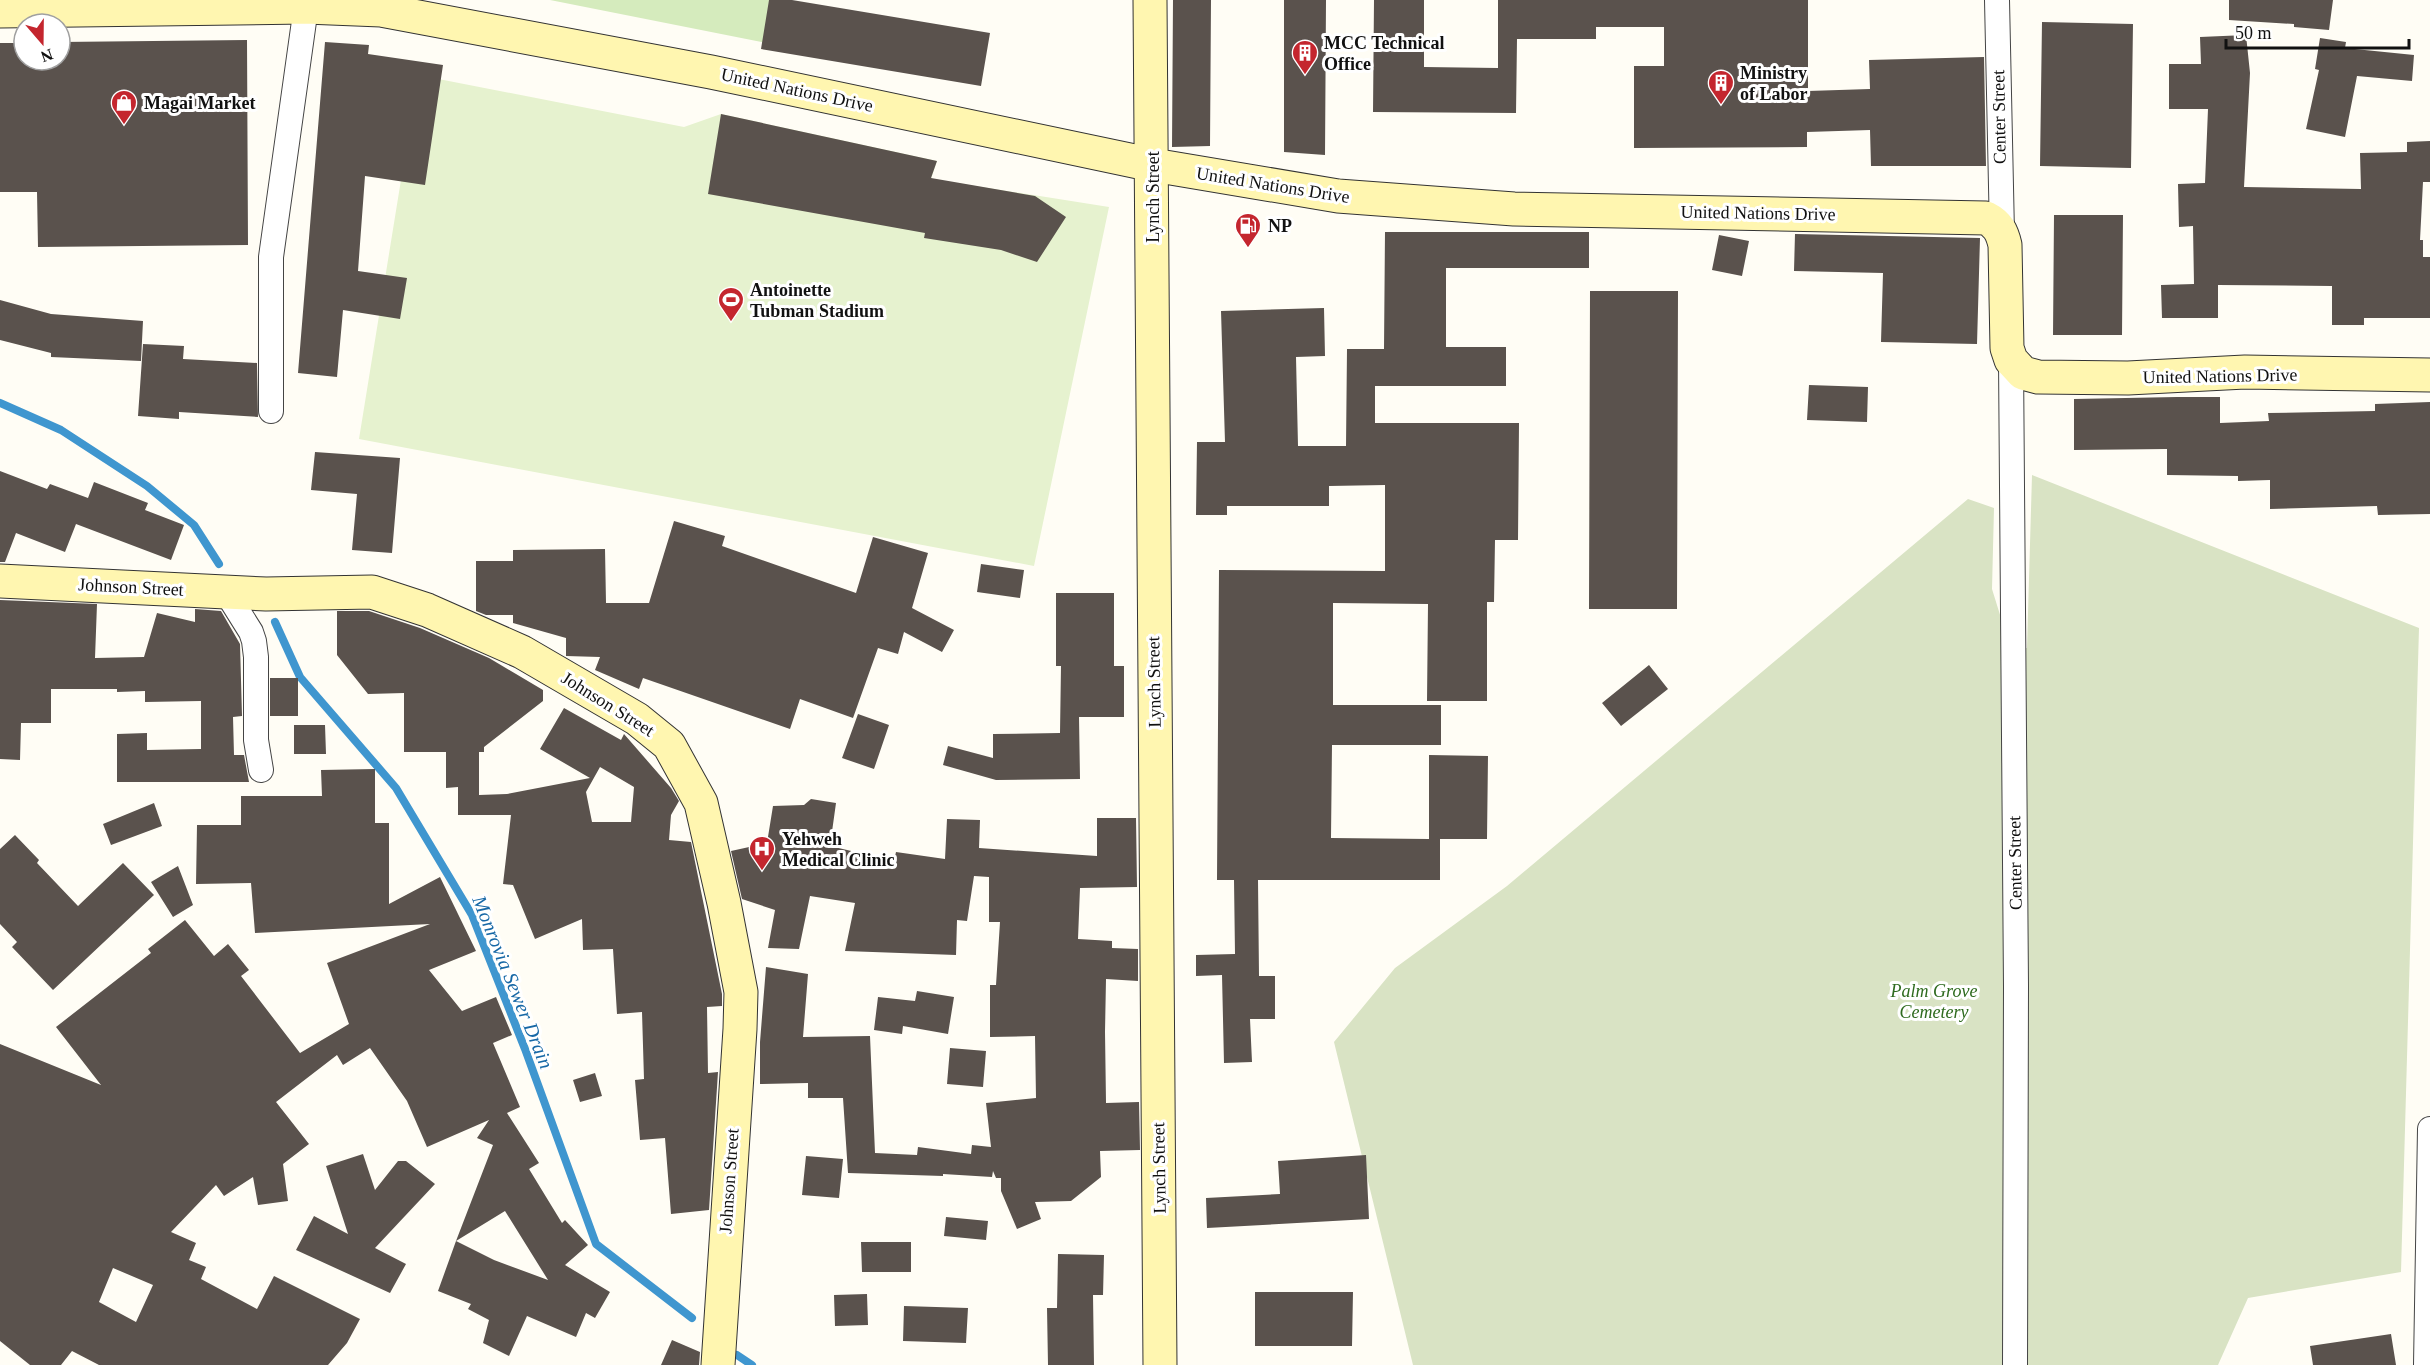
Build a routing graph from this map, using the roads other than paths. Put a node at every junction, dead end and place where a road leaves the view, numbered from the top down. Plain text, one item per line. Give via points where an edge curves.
1 (1150, 0) edge
2 (1997, 0) edge
3 (306, 7) junction
4 (0, 11) edge
5 (1153, 165) junction
6 (2002, 233) junction
7 (2012, 360) junction
8 (2430, 375) edge
9 (271, 411) dead end
10 (0, 581) edge
11 (226, 592) junction
12 (261, 770) dead end
13 (2430, 1129) edge
14 (717, 1365) edge
15 (1160, 1365) edge
16 (2015, 1365) edge
17 (2426, 1365) edge

1 - 5 street, Lynch Street
2 - 6 street, Center Street
3 - 4 street, United Nations Drive
3 - 5 street, United Nations Drive via 405,14 711,72
3 - 9 street via 271,257
5 - 6 street, United Nations Drive via 1338,196 1417,204 1526,210 1974,216 1995,222
5 - 15 street, Lynch Street
6 - 7 street via 2007,348
7 - 8 street, United Nations Drive via 2023,373 2038,377 2128,378 2245,372
7 - 16 street, Center Street
10 - 11 street, Johnson Street
11 - 12 street via 254,641 256,740
11 - 14 street, Johnson Street via 372,592 427,609 522,652 637,719 669,745 701,803 741,992
13 - 17 street

